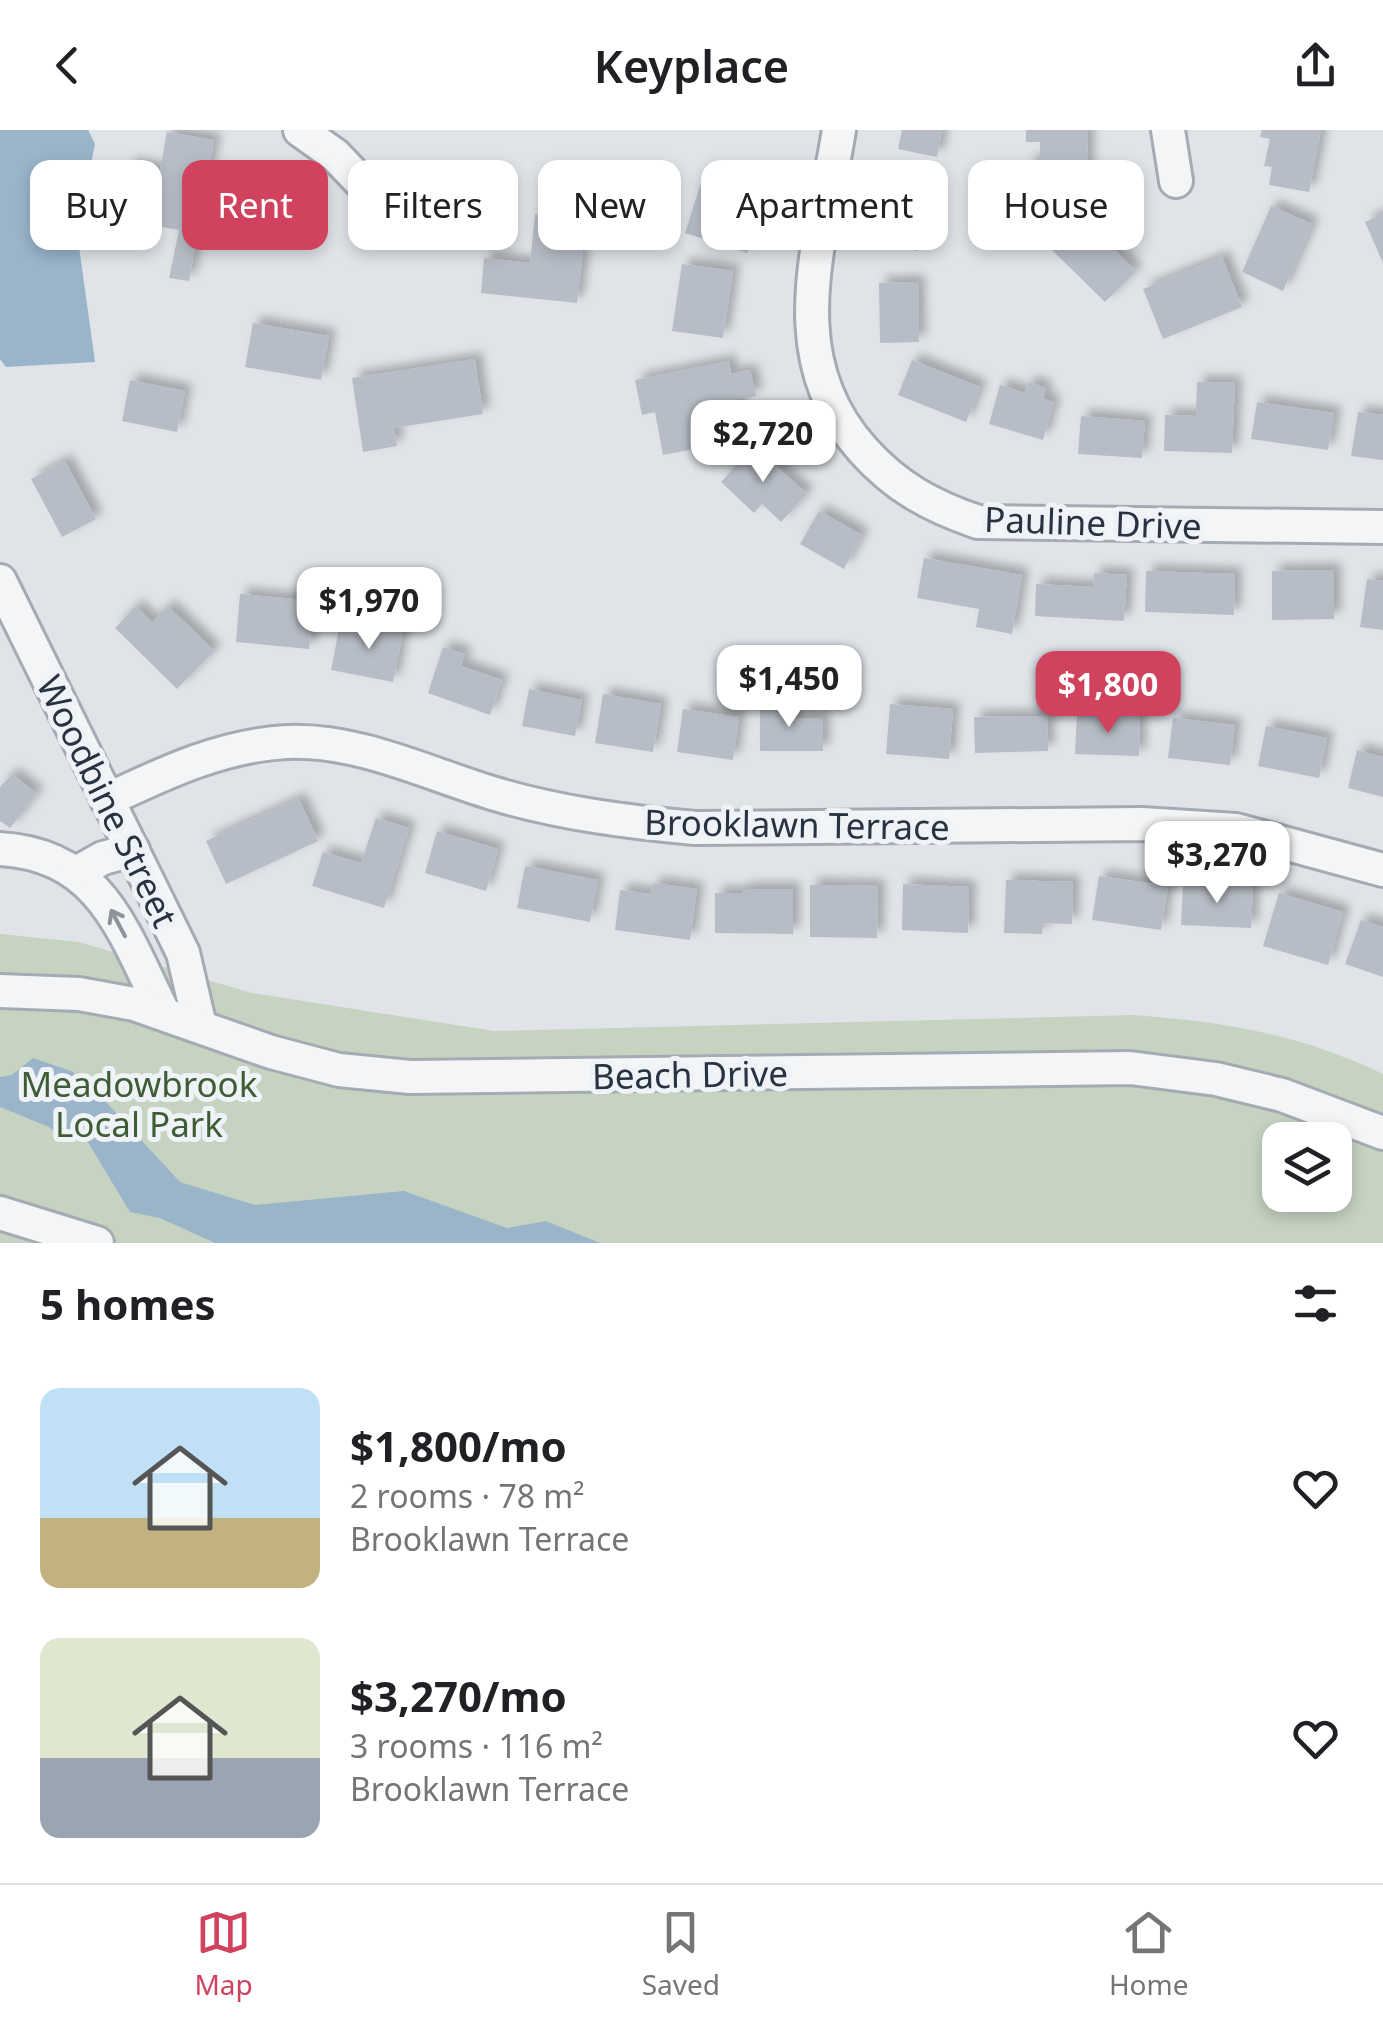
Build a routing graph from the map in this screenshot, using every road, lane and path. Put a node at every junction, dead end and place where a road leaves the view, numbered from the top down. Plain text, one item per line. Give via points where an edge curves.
1 (300, 130) edge
2 (839, 130) edge
3 (1168, 130) edge
4 (348, 169) edge
5 (1176, 181) dead end
6 (1383, 527) edge
7 (0, 581) edge
8 (107, 800) junction
9 (0, 849) edge
10 (133, 850) junction
11 (1383, 870) edge
12 (78, 872) junction
13 (0, 991) edge
14 (162, 1010) junction
15 (200, 1026) junction
16 (1383, 1132) edge
17 (0, 1213) edge
18 (97, 1243) edge

1 - 4 street
2 - 6 street, Pauline Drive via 810,312 813,350 839,424 890,480 978,522
3 - 5 street
7 - 8 street, Woodbine Street
8 - 10 street, Woodbine Street
8 - 11 street, Brooklawn Terrace via 218,753 322,742 496,794 620,821 694,828 1142,824 1236,830
9 - 12 street via 28,851
10 - 12 street
10 - 15 street, Woodbine Street via 190,972
14 -> 12 street via 105,900
13 - 14 street, Beach Drive via 79,994
14 - 15 street, Beach Drive
15 - 16 street, Beach Drive via 339,1070 410,1077 1130,1068 1282,1095
17 - 18 street

